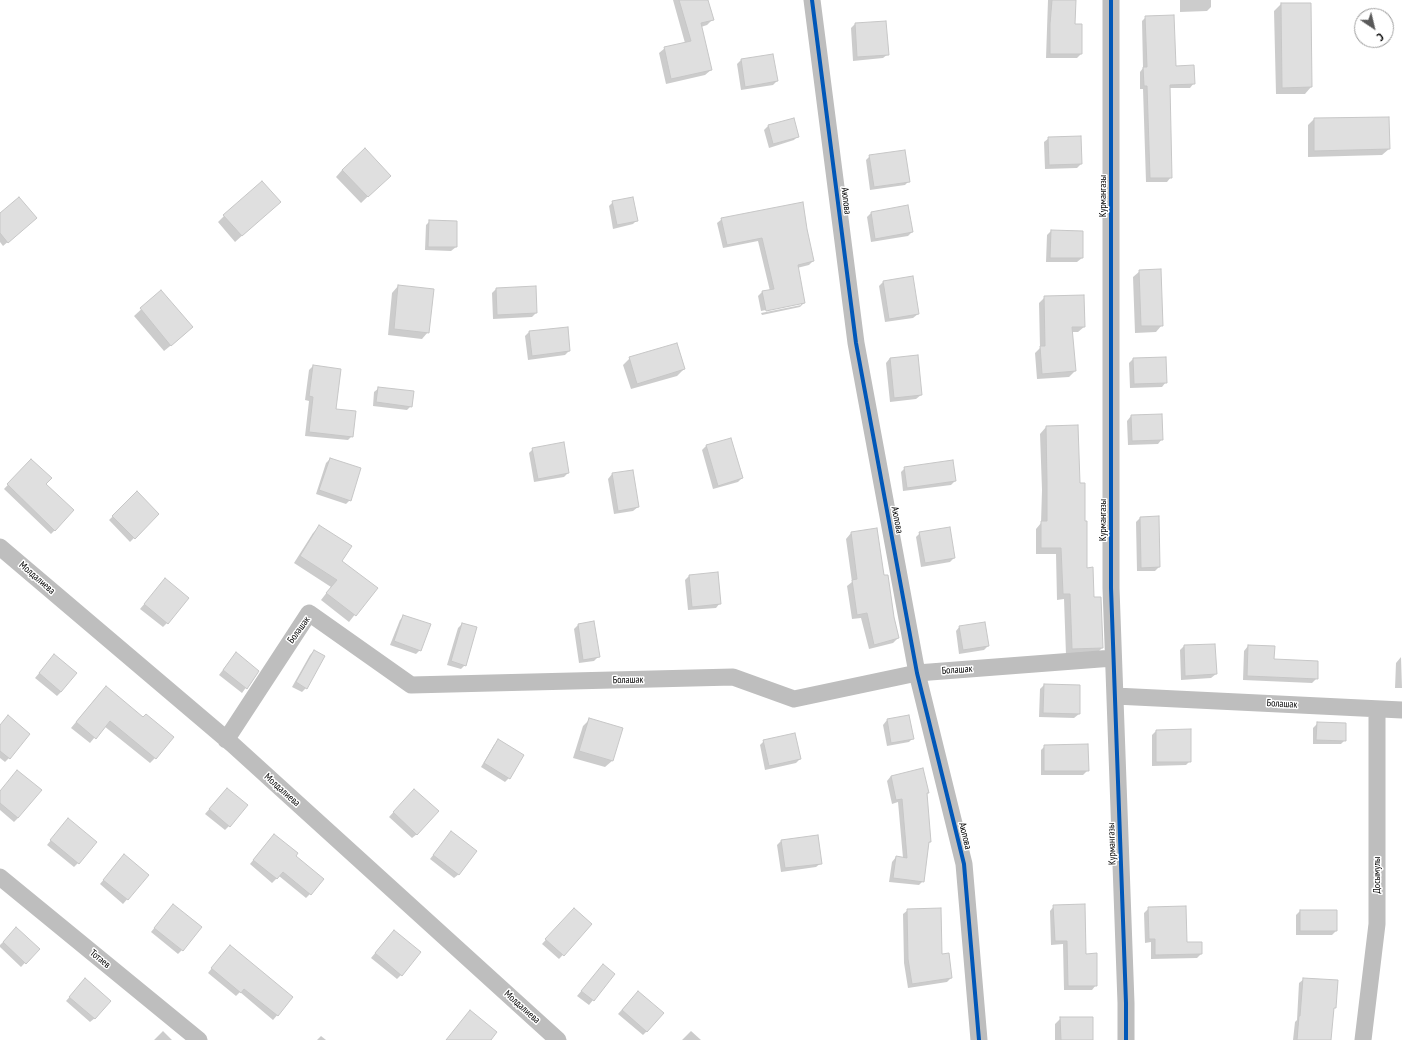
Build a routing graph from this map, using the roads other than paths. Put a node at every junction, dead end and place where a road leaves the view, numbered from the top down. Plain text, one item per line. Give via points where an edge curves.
1 (812, 0) edge
2 (1111, 0) edge
3 (0, 547) edge
4 (1114, 658) junction
5 (917, 673) junction
6 (1115, 696) junction
7 (1377, 709) junction
8 (1402, 710) edge
9 (226, 740) junction
10 (0, 877) edge
11 (199, 1040) edge
12 (558, 1040) edge
13 (979, 1040) edge
14 (1126, 1040) edge
15 (1363, 1040) edge

1 - 5 street, Аюпова via 856,343
2 - 4 street, Курмангазы via 1111,588
3 - 9 street, Молдалиева
4 - 5 street, Болашак
4 - 6 street, Курмангазы
5 - 9 street, Болашак via 794,698 733,677 411,685 308,613
5 - 13 street, Аюпова via 964,864
6 - 7 street, Болашак
6 - 14 street, Курмангазы
7 - 8 street, Болашак
7 - 15 street, Досымулы via 1377,924
9 - 12 street, Молдалиева
10 - 11 street, Тотаев

